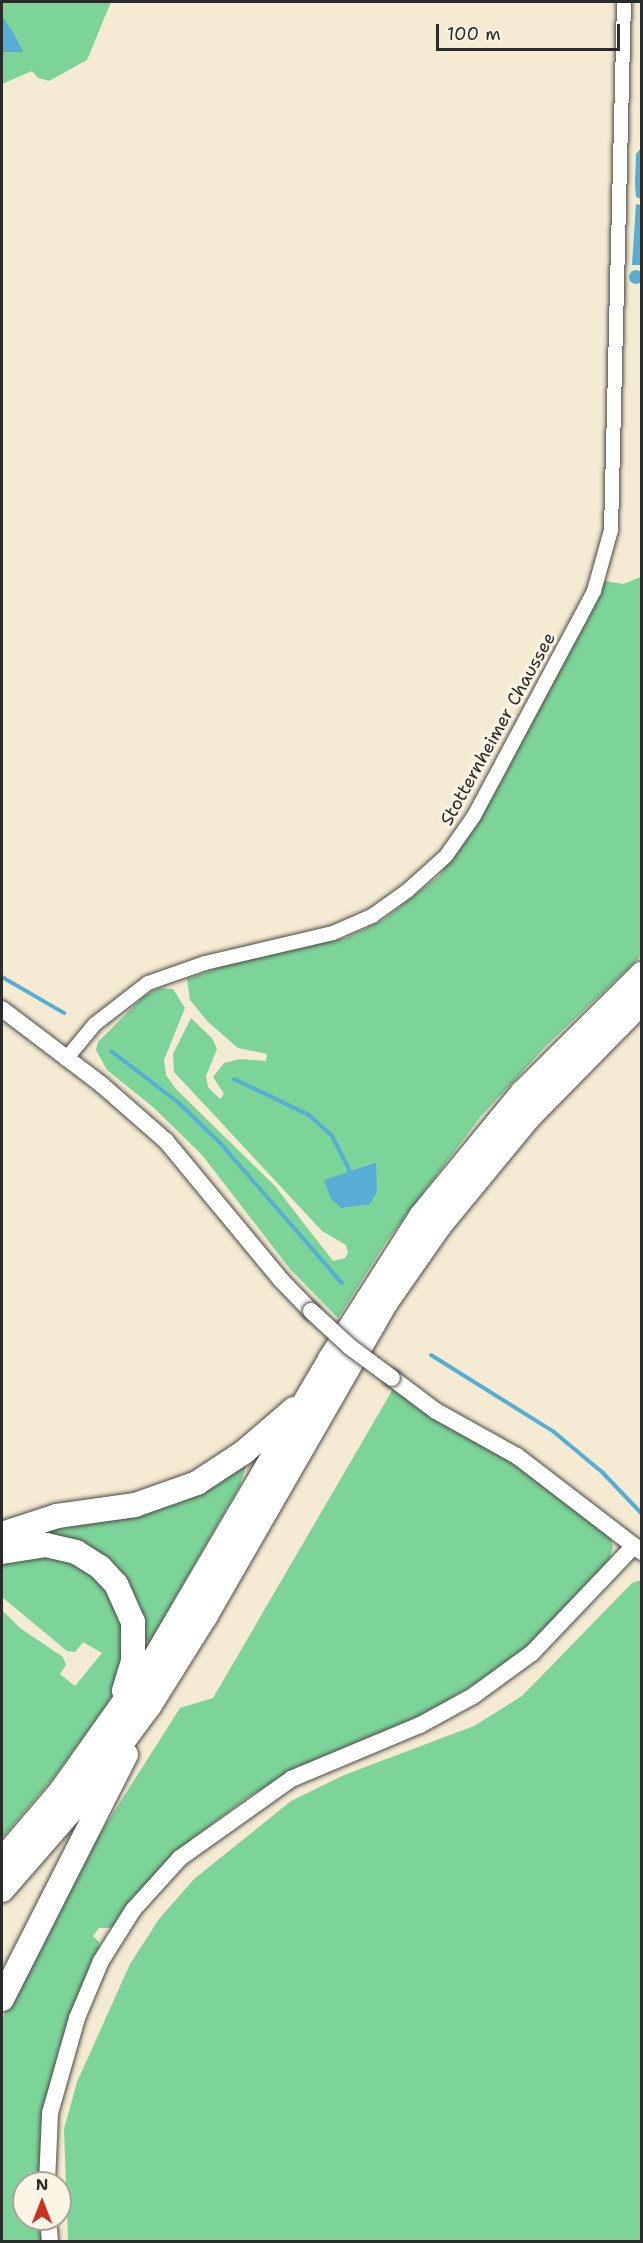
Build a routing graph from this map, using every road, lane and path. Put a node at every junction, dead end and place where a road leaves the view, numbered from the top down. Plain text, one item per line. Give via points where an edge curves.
1 (624, 2) edge
2 (642, 974) edge
3 (642, 1002) edge
4 (2, 1009) edge
5 (66, 1059) junction
6 (309, 1395) junction
7 (2, 1534) edge
8 (638, 1549) edge
9 (2, 1552) edge
10 (150, 1705) junction
11 (118, 1715) junction
12 (2, 1860) edge
13 (2, 1890) edge
14 (2, 1999) edge
15 (47, 2171) edge

1 - 5 street, Stotternheimer Chaussee via 611,530 594,591 474,816 446,856 372,915 343,928 206,963 148,983 94,1024
2 - 6 highway via 572,1039 476,1146 422,1216
3 - 10 highway via 552,1092 440,1225 387,1301
4 - 5 street
5 - 8 street, bridge via 166,1141 280,1280 350,1347 436,1411 517,1456
6 - 7 highway via 244,1452 197,1483 135,1505 57,1516
6 - 11 highway via 213,1563
8 - 15 street via 532,1653 473,1696 420,1725 291,1779 180,1858 133,1910 101,1961 77,2018 50,2113
9 - 11 highway via 46,1545 76,1552 100,1566 116,1584 128,1606 135,1641
10 - 13 highway via 77,1804
10 - 14 highway
11 - 12 highway

